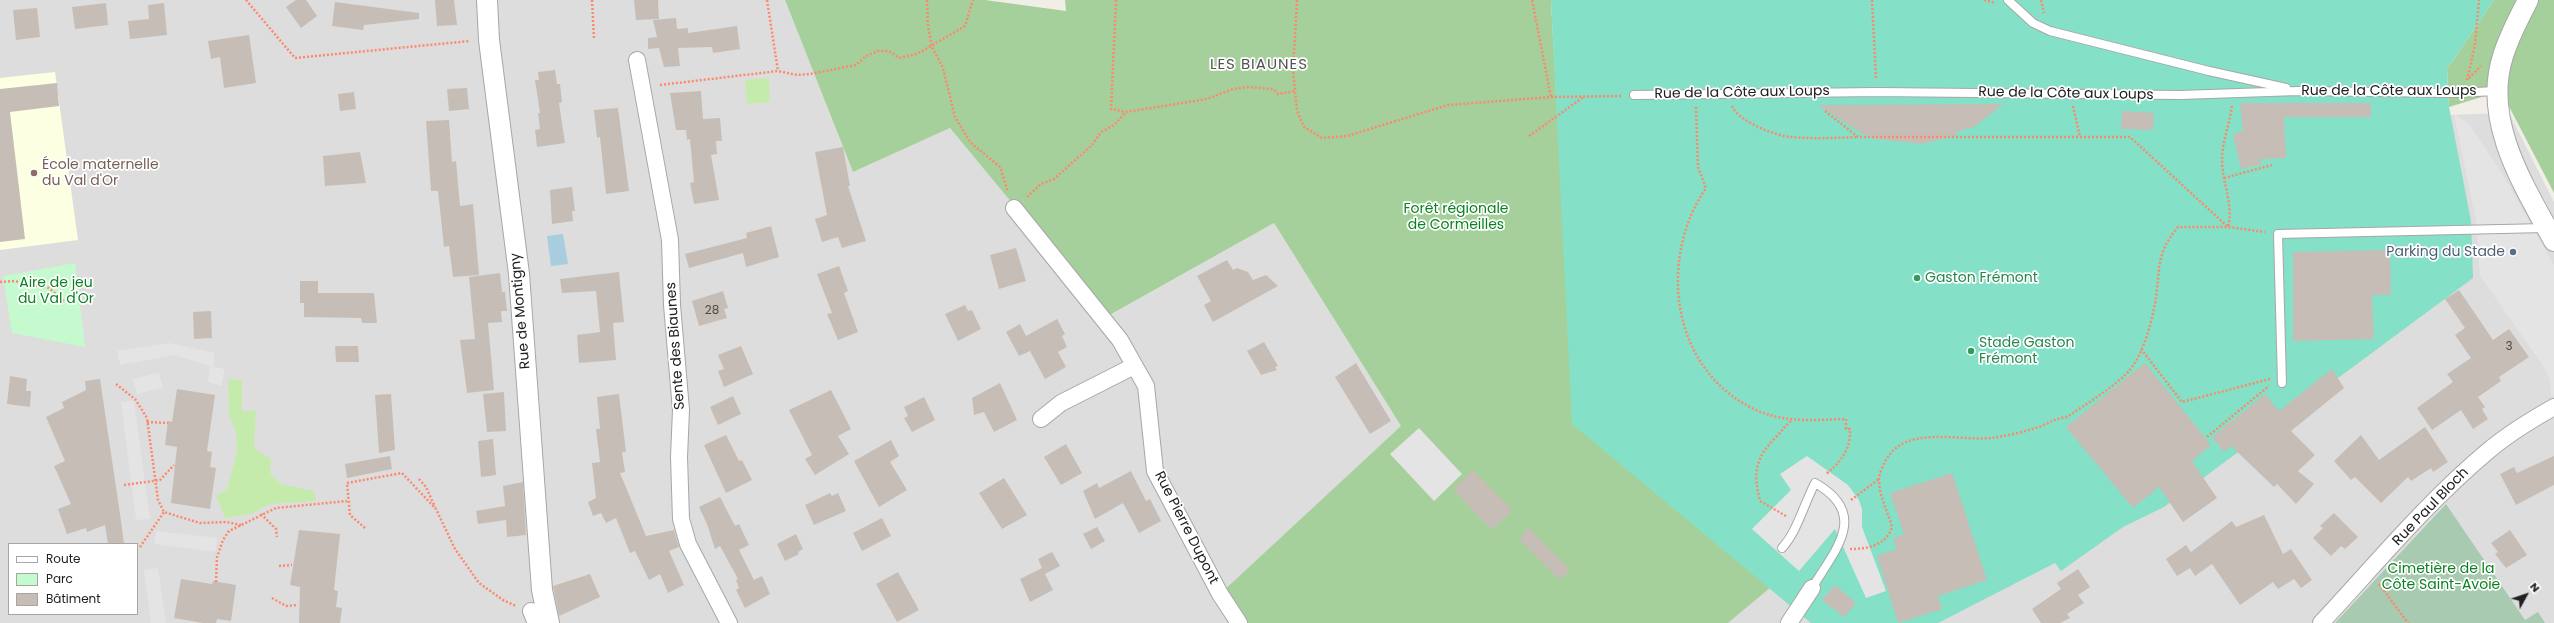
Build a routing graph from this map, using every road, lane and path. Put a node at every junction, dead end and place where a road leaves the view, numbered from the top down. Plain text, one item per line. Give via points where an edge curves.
1 (246, 0) edge
2 (487, 0) edge
3 (592, 0) edge
4 (767, 0) edge
5 (927, 0) edge
6 (973, 0) edge
7 (1116, 0) edge
8 (1297, 0) edge
9 (1532, 0) edge
10 (1872, 0) edge
11 (2008, 0) edge
12 (2479, 0) edge
13 (2528, 0) edge
14 (489, 40) junction
15 (594, 40) dead end
16 (932, 46) junction
17 (637, 60) dead end
18 (778, 71) junction
19 (643, 87) junction
20 (2298, 90) junction
21 (1295, 91) junction
22 (2467, 91) junction
23 (2497, 91) junction
24 (1876, 92) junction
25 (2231, 93) junction
26 (1634, 94) joint
27 (1695, 94) junction
28 (1731, 94) junction
29 (2073, 94) junction
30 (1585, 96) junction
31 (1551, 97) junction
32 (1126, 112) junction
33 (1825, 112) dead end
34 (1528, 136) dead end
35 (1858, 137) junction
36 (2080, 137) junction
37 (2272, 165) dead end
38 (2224, 178) junction
39 (1014, 208) junction
40 (2228, 227) junction
41 (2278, 234) junction
42 (2550, 234) edge
43 (0, 282) edge
44 (64, 301) dead end
45 (2141, 349) junction
46 (1134, 366) junction
47 (2282, 380) junction
48 (116, 384) dead end
49 (2554, 407) edge
50 (1041, 419) dead end
51 (1793, 420) junction
52 (147, 422) junction
53 (168, 423) dead end
54 (2206, 437) dead end
55 (174, 465) dead end
56 (419, 479) dead end
57 (1879, 479) junction
58 (155, 481) junction
59 (1815, 483) junction
60 (124, 484) dead end
61 (347, 500) junction
62 (436, 509) junction
63 (1842, 509) junction
64 (164, 512) junction
65 (261, 514) junction
66 (1797, 522) junction
67 (241, 525) junction
68 (365, 528) dead end
69 (277, 537) dead end
70 (140, 547) dead end
71 (1782, 548) dead end
72 (1835, 550) junction
73 (292, 565) dead end
74 (278, 566) dead end
75 (2370, 570) junction
76 (216, 582) dead end
77 (1812, 588) joint
78 (272, 598) dead end
79 (298, 605) dead end
80 (533, 617) edge
81 (550, 623) edge
82 (729, 623) edge
83 (1239, 623) edge
84 (1789, 623) edge
85 (2321, 623) edge
86 (2408, 623) edge

1 - 14 path via 295,58
2 - 14 street, Rue de Montigny
3 - 15 path
4 - 18 path
5 - 16 path
6 - 16 path via 965,26
7 - 32 path via 1111,109
8 - 21 path
9 - 31 path
10 - 24 path
11 - 20 lane via 2033,23 2050,31 2209,71
12 - 22 path via 2475,45 2466,82
13 - 23 street via 2503,56
14 - 81 street, Rue de Montigny via 517,261 542,590
16 - 18 path via 918,54 899,58 889,51 878,51 866,56 856,65 810,74 797,75
16 - 39 path via 943,68 955,117 962,131 970,142 1000,167
17 - 19 street, Sente des Biaunes
18 - 19 path
19 - 82 street, Sente des Biaunes via 670,240 672,305 681,410 681,519 688,544
20 - 22 lane, Rue de la Côte aux Loups via 2454,93
20 - 25 lane, Rue de la Côte aux Loups
21 - 31 path via 1304,127 1322,138 1347,136 1448,105
21 - 32 path via 1278,94 1273,89 1248,87 1233,89 1207,99
22 - 23 lane, Rue de la Côte aux Loups
23 - 42 street via 2503,136
24 - 28 lane, Rue de la Côte aux Loups
24 - 29 lane, Rue de la Côte aux Loups
25 - 29 lane, Rue de la Côte aux Loups
25 - 38 path via 2231,115 2225,132 2222,160
26 - 27 lane, Rue de la Côte aux Loups
26 - 30 path
27 - 28 lane, Rue de la Côte aux Loups
27 - 51 path via 1698,168 1706,188 1688,220 1678,261 1679,311 1692,348 1705,370 1721,387 1755,410
28 - 35 path via 1734,112 1743,120 1789,137
29 - 36 path
30 - 31 path
30 - 34 path
32 - 39 path via 1114,125 1101,132 1092,145 1054,179 1040,184
33 - 35 path
35 - 36 path
36 - 40 path via 2130,137
37 - 38 path
38 - 40 path via 2231,214
39 - 46 street, Rue Pierre Dupont via 1120,340
40 - 41 path
40 - 45 path via 2178,227 2167,240 2158,268 2155,303
41 - 42 lane
41 - 47 lane
43 - 44 path via 14,281 49,288
45 - 47 path via 2182,402
45 - 57 path via 2129,371 2067,417 1992,438 1915,438 1899,444 1889,454
46 - 50 street via 1062,403
46 - 83 street, Rue Pierre Dupont via 1146,386 1155,471 1220,594
47 - 54 path
48 - 52 path via 142,407
49 - 75 street, Rue Paul Bloch via 2526,423 2489,450 2453,483
51 - 59 path via 1846,419 1846,429 1850,429 1850,441 1844,455 1836,466
51 - 66 path via 1764,449 1758,459 1756,484 1760,501
52 - 53 path
52 - 58 path
55 - 58 path via 167,475
56 - 62 path via 426,487
57 - 63 path
57 - 72 path via 1880,495 1892,527 1890,532 1884,541 1876,546
58 - 60 path
58 - 64 path via 160,506
59 - 63 lane via 1827,490
59 - 66 lane
61 - 62 path via 346,483 402,473
61 - 65 path via 276,508
61 - 68 path via 350,515
62 - 80 path via 455,549 479,583
63 - 72 lane via 1844,535
64 - 67 path via 200,523 227,522
64 - 70 path
65 - 67 path
65 - 69 path via 276,529
66 - 71 lane via 1792,537
67 - 76 path via 229,531 223,540 218,557
72 - 77 lane
73 - 74 path
75 - 85 street, Rue Paul Bloch
75 - 86 path
77 - 84 street
78 - 79 path via 286,606

